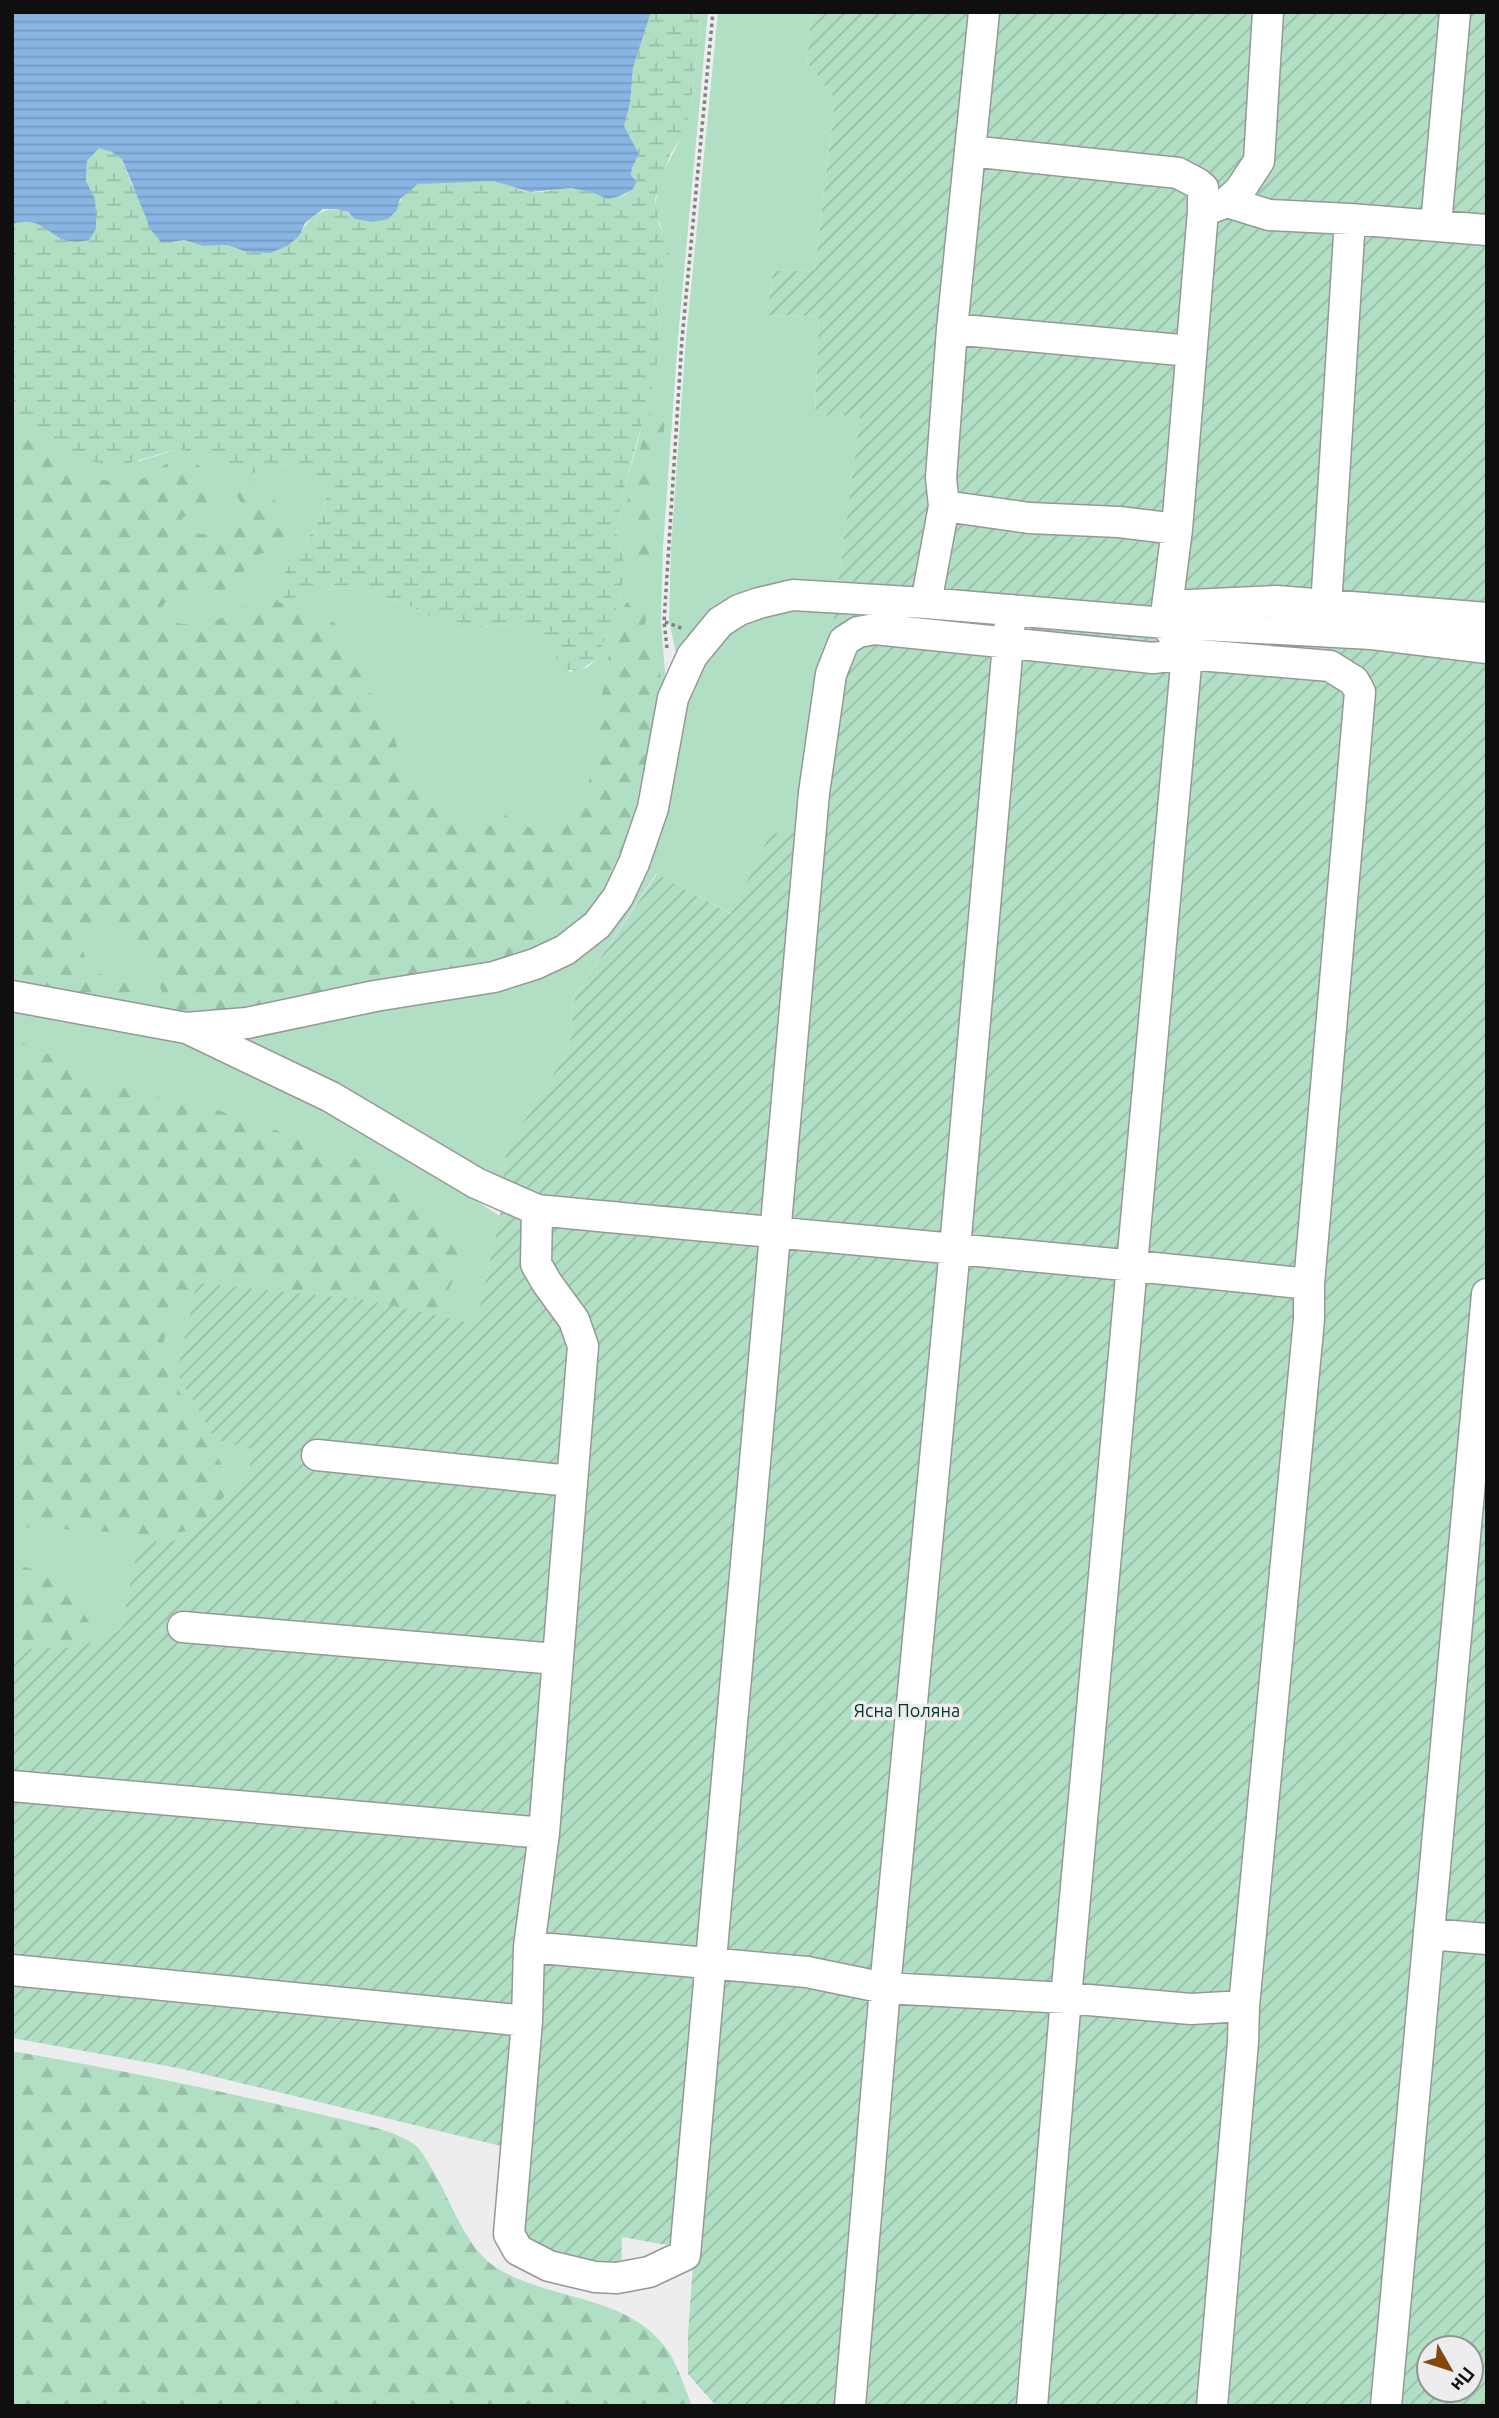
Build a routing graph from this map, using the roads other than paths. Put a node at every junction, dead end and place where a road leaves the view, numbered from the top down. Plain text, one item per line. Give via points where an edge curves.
1 (984, 12) edge
2 (1268, 12) edge
3 (1455, 12) edge
4 (970, 151) junction
5 (1215, 206) junction
6 (1350, 219) junction
7 (1436, 225) junction
8 (1487, 230) edge
9 (952, 329) junction
10 (1191, 351) junction
11 (944, 506) junction
12 (1177, 529) junction
13 (926, 603) junction
14 (1326, 607) junction
15 (1011, 610) junction
16 (1166, 614) junction
17 (1487, 618) edge
18 (1009, 644) junction
19 (1487, 648) edge
20 (1187, 653) junction
21 (12, 996) edge
22 (186, 1028) junction
23 (537, 1210) junction
24 (775, 1234) junction
25 (955, 1248) junction
26 (1133, 1264) junction
27 (1309, 1284) junction
28 (1487, 1294) edge
29 (317, 1455) dead end
30 (571, 1481) junction
31 (183, 1627) dead end
32 (556, 1659) junction
33 (12, 1786) edge
34 (544, 1833) junction
35 (1429, 1934) junction
36 (1487, 1940) edge
37 (529, 1947) junction
38 (709, 1962) junction
39 (12, 1969) edge
40 (885, 1988) junction
41 (1066, 1997) junction
42 (1244, 2006) junction
43 (527, 2021) junction
44 (850, 2406) edge
45 (1032, 2406) edge
46 (1212, 2406) edge
47 (1386, 2406) edge

1 - 4 street
2 - 5 street via 1259,161 1240,190
3 - 7 street
4 - 5 street via 1178,173 1203,188
4 - 9 street
5 - 6 street via 1269,215
5 - 10 street
6 - 7 street
6 - 14 street
7 - 8 street
9 - 10 street
9 - 11 street via 940,478
10 - 12 street
11 - 12 street via 1029,518
11 - 13 street
12 - 16 street
13 - 15 street
13 - 22 street via 793,595 739,610 710,631 692,656 673,698 653,808 634,863 618,897 597,925 565,950 494,976 247,1023
14 - 16 street via 1277,601
14 - 17 street
15 - 16 street
15 - 18 street
16 - 19 street
16 - 20 street
18 - 20 street via 1153,658
18 - 24 street via 875,629 844,641 831,674 814,793
18 - 25 street
20 - 26 street
20 - 27 street via 1330,666 1354,681 1360,692
21 - 22 street
22 - 23 street via 331,1097 477,1183
23 - 24 street
23 - 30 street via 536,1264 574,1320 583,1346
24 - 25 street
24 - 38 street
25 - 26 street
25 - 40 street
26 - 27 street
26 - 41 street
27 - 42 street
28 - 35 street
29 - 30 street
30 - 32 street
31 - 32 street
32 - 34 street
33 - 34 street
34 - 37 street
35 - 36 street
35 - 47 street
37 - 38 street
37 - 43 street
38 - 40 street via 807,1972
38 - 43 street via 685,2255 649,2272 617,2278 569,2272 518,2250 509,2234
39 - 43 street
40 - 41 street
40 - 44 street
41 - 42 street via 1191,2009
41 - 45 street
42 - 46 street

